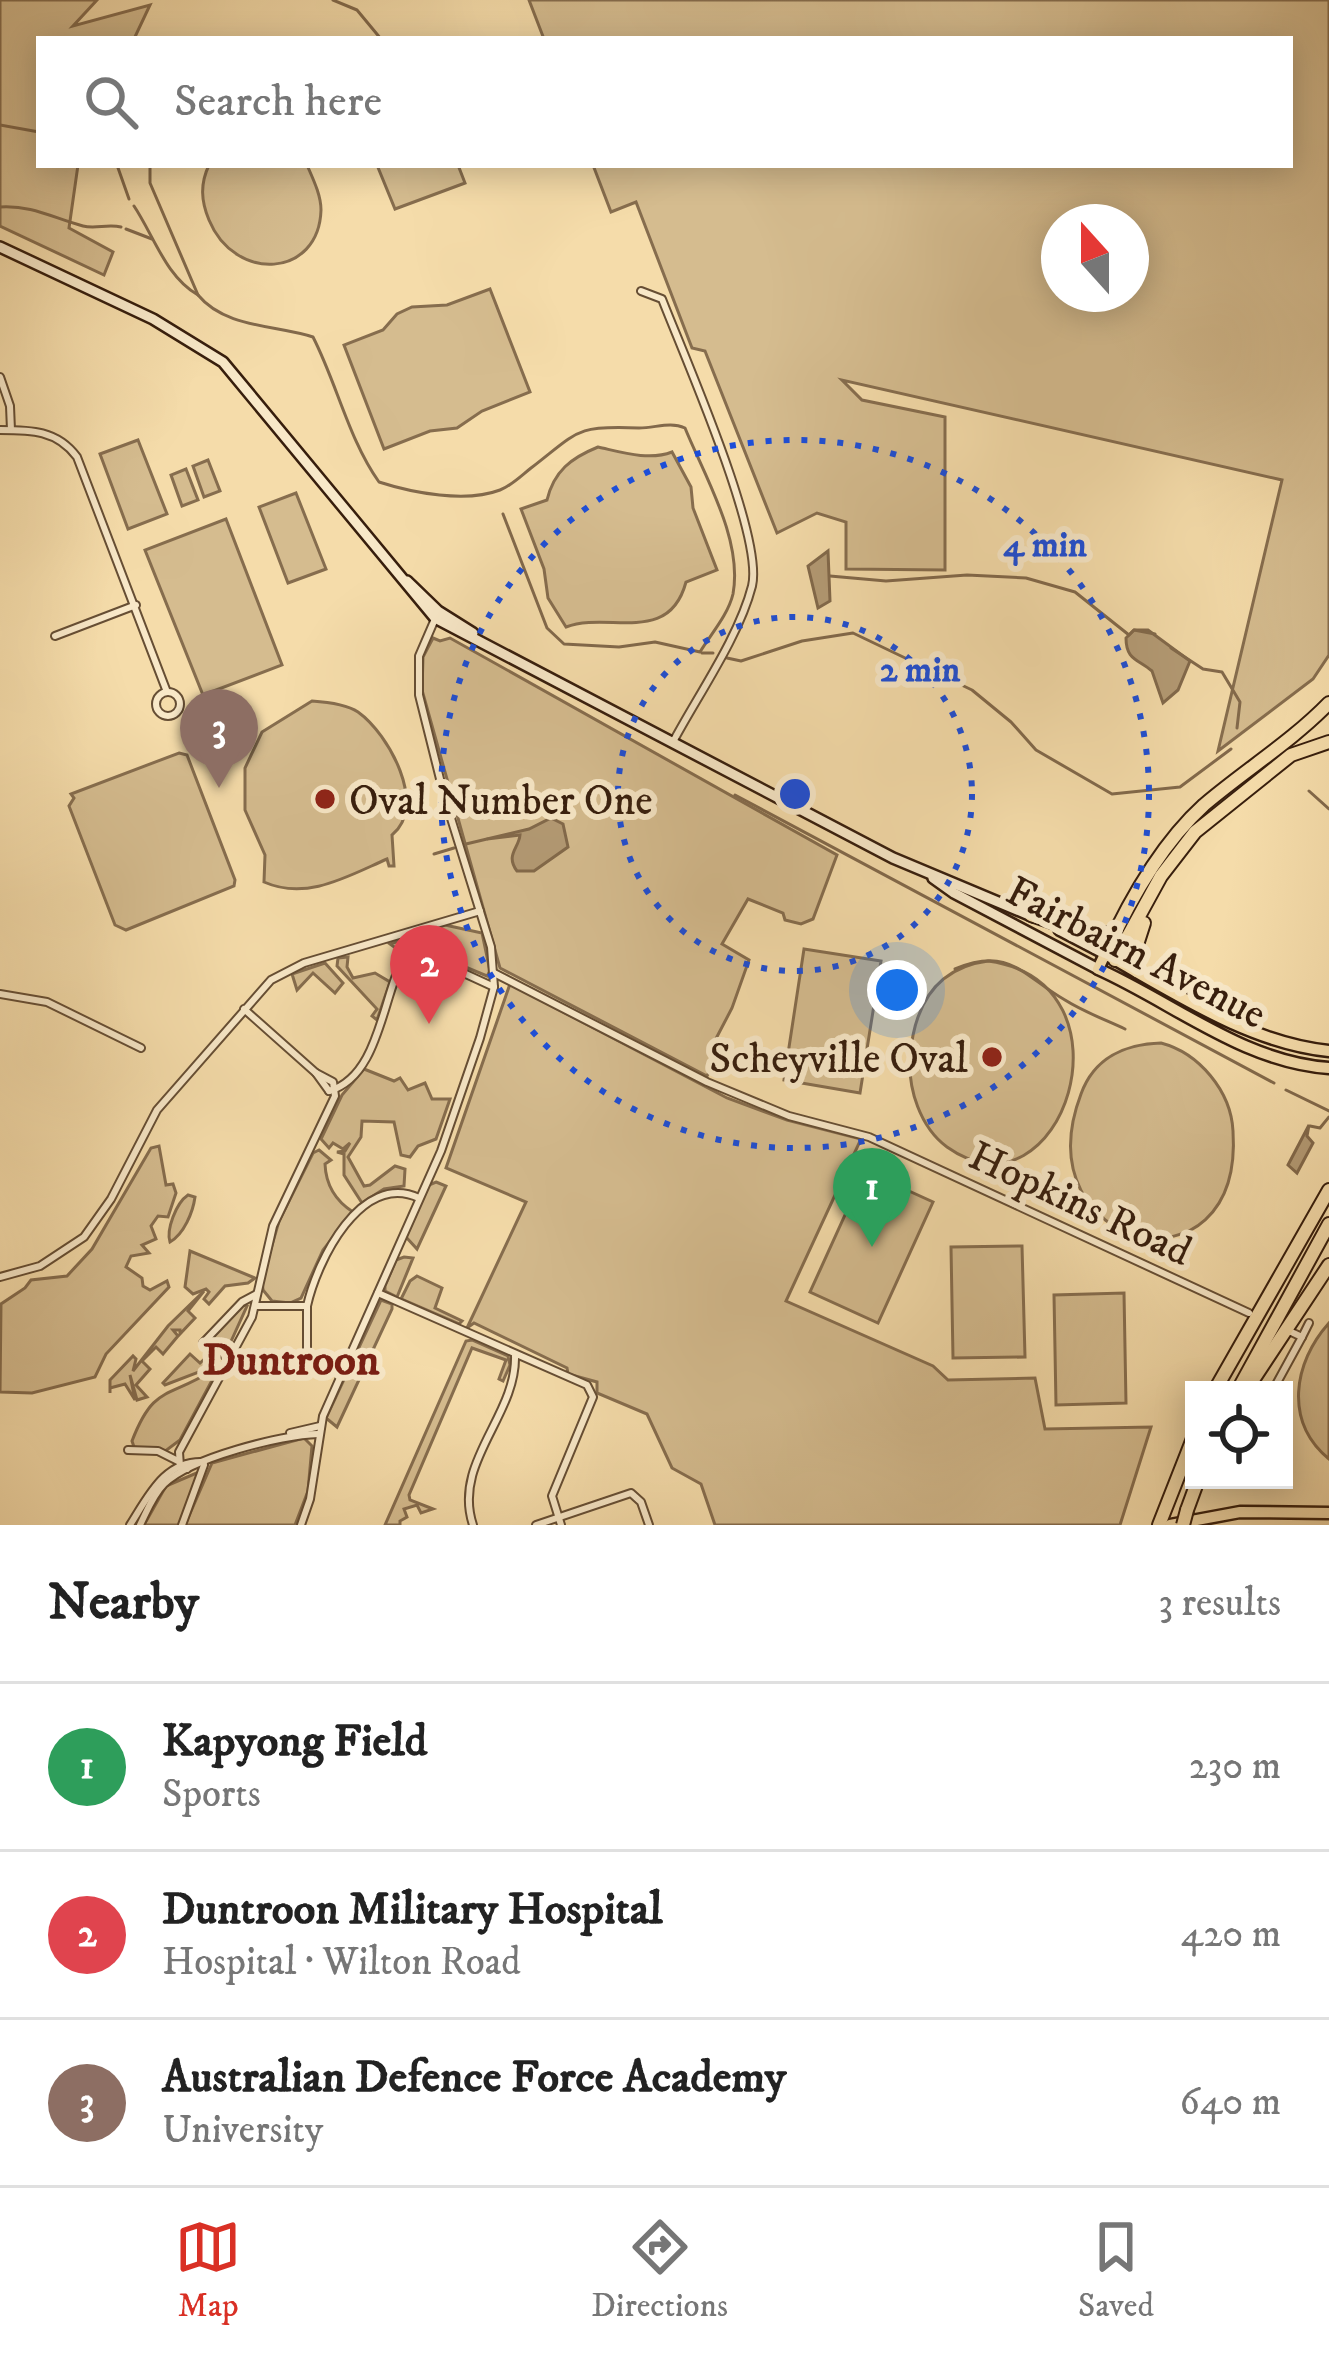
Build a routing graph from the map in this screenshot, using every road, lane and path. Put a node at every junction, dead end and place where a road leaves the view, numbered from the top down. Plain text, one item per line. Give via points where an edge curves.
1 (0, 247) edge
2 (641, 291) dead end
3 (0, 377) edge
4 (0, 430) edge
5 (11, 430) junction
6 (383, 557) junction
7 (136, 605) junction
8 (422, 606) junction
9 (437, 615) junction
10 (452, 629) junction
11 (55, 636) dead end
12 (426, 639) junction
13 (487, 644) junction
14 (167, 692) dead end
15 (1329, 703) edge
16 (673, 742) junction
17 (1329, 742) edge
18 (1181, 847) junction
19 (924, 872) junction
20 (480, 911) junction
21 (1031, 915) junction
22 (1115, 933) junction
23 (1110, 957) junction
24 (1103, 971) junction
25 (1137, 971) junction
26 (494, 974) junction
27 (494, 988) junction
28 (0, 994) edge
29 (243, 1009) junction
30 (141, 1048) dead end
31 (1329, 1051) edge
32 (1329, 1068) edge
33 (333, 1090) junction
34 (1329, 1190) edge
35 (419, 1198) junction
36 (1329, 1224) edge
37 (1329, 1265) edge
38 (0, 1277) edge
39 (378, 1293) junction
40 (257, 1294) junction
41 (256, 1306) junction
42 (307, 1306) junction
43 (1249, 1312) dead end
44 (1309, 1323) dead end
45 (1289, 1331) dead end
46 (1302, 1337) junction
47 (203, 1343) dead end
48 (308, 1350) dead end
49 (515, 1355) junction
50 (1220, 1381) edge
51 (1247, 1381) edge
52 (1248, 1381) edge
53 (1278, 1381) edge
54 (319, 1430) junction
55 (128, 1450) dead end
56 (204, 1462) junction
57 (1185, 1464) edge
58 (166, 1465) dead end
59 (184, 1465) junction
60 (1195, 1489) edge
61 (1329, 1513) edge
62 (560, 1521) edge
63 (1166, 1522) edge
64 (130, 1525) edge
65 (140, 1525) edge
66 (182, 1525) edge
67 (301, 1525) edge
68 (473, 1525) edge
69 (536, 1525) edge
70 (649, 1525) edge
71 (1183, 1525) edge
72 (1203, 1525) edge

1 - 6 main road, Fairbairn Avenue via 223,362
2 - 16 street via 662,299 746,522 754,565 739,619
3 - 5 street
4 - 5 street
5 - 7 street via 52,435 77,457
6 - 8 main road, Fairbairn Avenue
6 - 9 main road, Fairbairn Avenue
7 - 11 street
7 - 14 street
8 - 9 main road, Fairbairn Avenue
8 - 12 street
9 - 10 main road, Fairbairn Avenue
9 - 12 street
9 - 13 main road, Fairbairn Avenue
10 - 12 street
10 - 13 main road, Fairbairn Avenue
12 - 20 street via 419,694
13 - 16 main road, Fairbairn Avenue
15 - 22 highway via 1190,820
16 - 19 main road, Fairbairn Avenue
17 - 18 highway via 1291,755
18 - 23 highway
18 - 25 highway via 1137,937
19 - 21 main road, Fairbairn Avenue
19 - 24 main road, Fairbairn Avenue
20 - 26 street
20 - 29 street via 294,967
21 - 22 highway via 1084,933
21 - 23 main road, Fairbairn Avenue
22 - 23 highway
23 - 24 main road
23 - 25 main road, Fairbairn Avenue
24 - 32 main road, Fairbairn Avenue via 1254,1050
25 - 31 main road, Fairbairn Avenue via 1251,1031
26 - 27 street
26 - 43 street, Hopkins Road via 707,1082 869,1137
27 - 33 street via 407,953 367,1057
27 - 35 street
28 - 30 street via 56,1006
29 - 33 street via 332,1081
29 - 38 street via 157,1110 84,1237 40,1266
33 - 40 street via 273,1226
34 - 50 highway
35 - 39 street
35 - 42 street via 390,1192 361,1211 330,1245
36 - 51 highway
37 - 52 highway
39 - 49 street
39 - 54 street
40 - 41 street
40 - 47 street
41 - 42 street
41 - 59 street via 188,1437
42 - 48 street
44 - 46 street
45 - 46 street
46 - 53 street
49 - 62 street via 587,1385 593,1397 553,1492
49 - 68 street via 468,1487
54 - 56 street
54 - 67 street
55 - 59 street via 158,1451
56 - 59 street
56 - 66 street
57 - 63 highway
58 - 59 street
59 - 64 street via 162,1476
59 - 65 street
60 - 71 highway, bridge
61 - 63 main road
62 - 69 street
62 - 70 street via 622,1494 637,1496
63 - 72 main road

